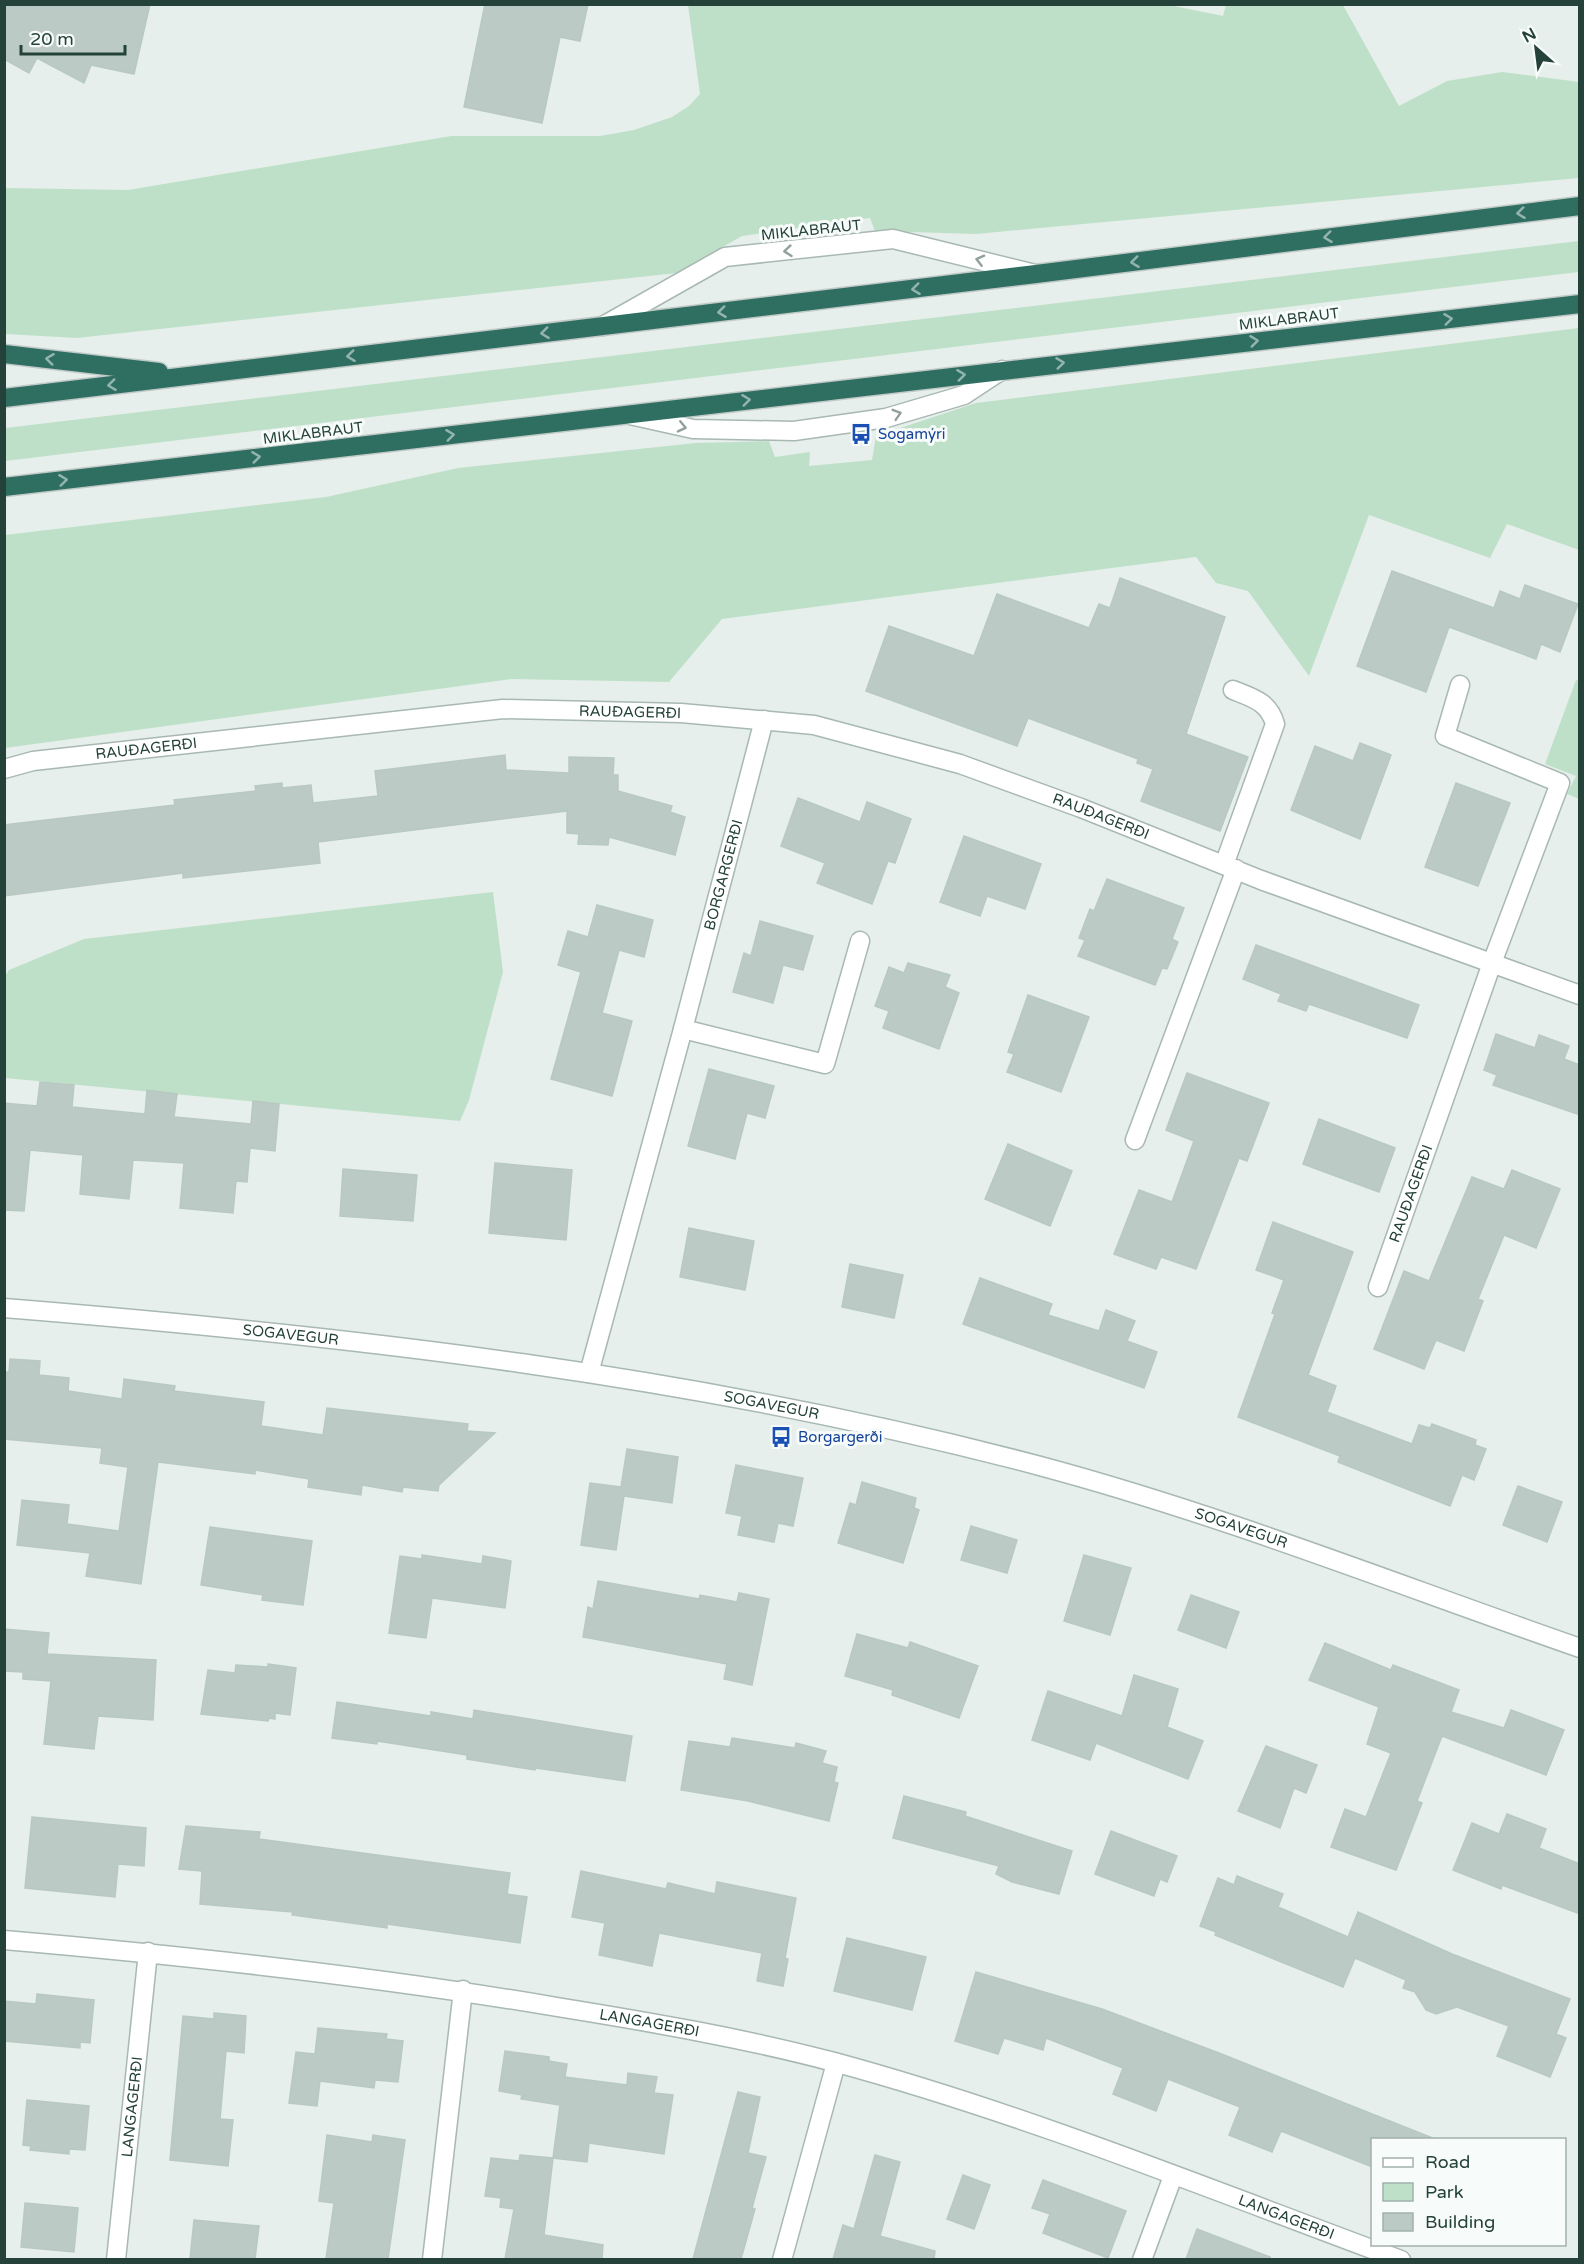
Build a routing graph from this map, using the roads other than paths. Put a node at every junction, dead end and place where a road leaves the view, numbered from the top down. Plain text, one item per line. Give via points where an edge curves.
1 (1580, 206) edge
2 (1036, 274) junction
3 (1580, 304) edge
4 (603, 326) junction
5 (4, 354) edge
6 (1002, 370) junction
7 (191, 376) junction
8 (4, 398) edge
9 (625, 414) junction
10 (4, 487) edge
11 (1460, 685) dead end
12 (1233, 690) dead end
13 (764, 720) junction
14 (4, 769) edge
15 (1230, 867) junction
16 (860, 941) dead end
17 (1492, 963) junction
18 (1580, 995) edge
19 (683, 1029) junction
20 (1135, 1140) dead end
21 (1378, 1287) dead end
22 (4, 1308) edge
23 (589, 1373) junction
24 (1580, 1648) edge
25 (4, 1940) edge
26 (148, 1952) junction
27 (463, 1990) junction
28 (836, 2063) junction
29 (1173, 2176) junction
30 (116, 2259) edge
31 (432, 2259) edge
32 (782, 2259) edge
33 (1142, 2259) edge
34 (1401, 2259) edge

1 -> 2 highway, MIKLABRAUT
2 -> 4 highway, MIKLABRAUT
2 -> 4 street, MIKLABRAUT via 893,239 725,257
6 -> 3 highway, MIKLABRAUT
4 -> 7 highway, MIKLABRAUT
7 -> 5 highway
9 -> 6 highway, MIKLABRAUT
9 -> 6 street, MIKLABRAUT via 693,429 794,431 886,418 964,394
7 -> 8 highway, MIKLABRAUT
10 -> 9 highway, MIKLABRAUT
11 - 17 street, RAUÐAGERÐI via 1445,736 1560,783
12 - 15 street via 1259,700 1271,710 1275,724
13 - 14 street, RAUÐAGERÐI via 681,713 504,709 33,761
13 - 15 street, RAUÐAGERÐI via 814,725 960,764
13 - 19 street, BORGARGERÐI
15 - 17 street, RAUÐAGERÐI
15 - 20 street
16 - 19 street via 825,1064
17 - 18 street, RAUÐAGERÐI
17 - 21 street, RAUÐAGERÐI
19 - 23 street, BORGARGERÐI
22 - 23 street, SOGAVEGUR via 309,1336
23 - 24 street, SOGAVEGUR via 882,1426 1042,1466 1187,1509
25 - 26 street, LANGAGERÐI
26 - 27 street, LANGAGERÐI
26 - 30 street, LANGAGERÐI
27 - 28 street, LANGAGERÐI via 740,2039
27 - 31 street
28 - 29 street, LANGAGERÐI via 968,2102
28 - 32 street
29 - 33 street
29 - 34 street, LANGAGERÐI

